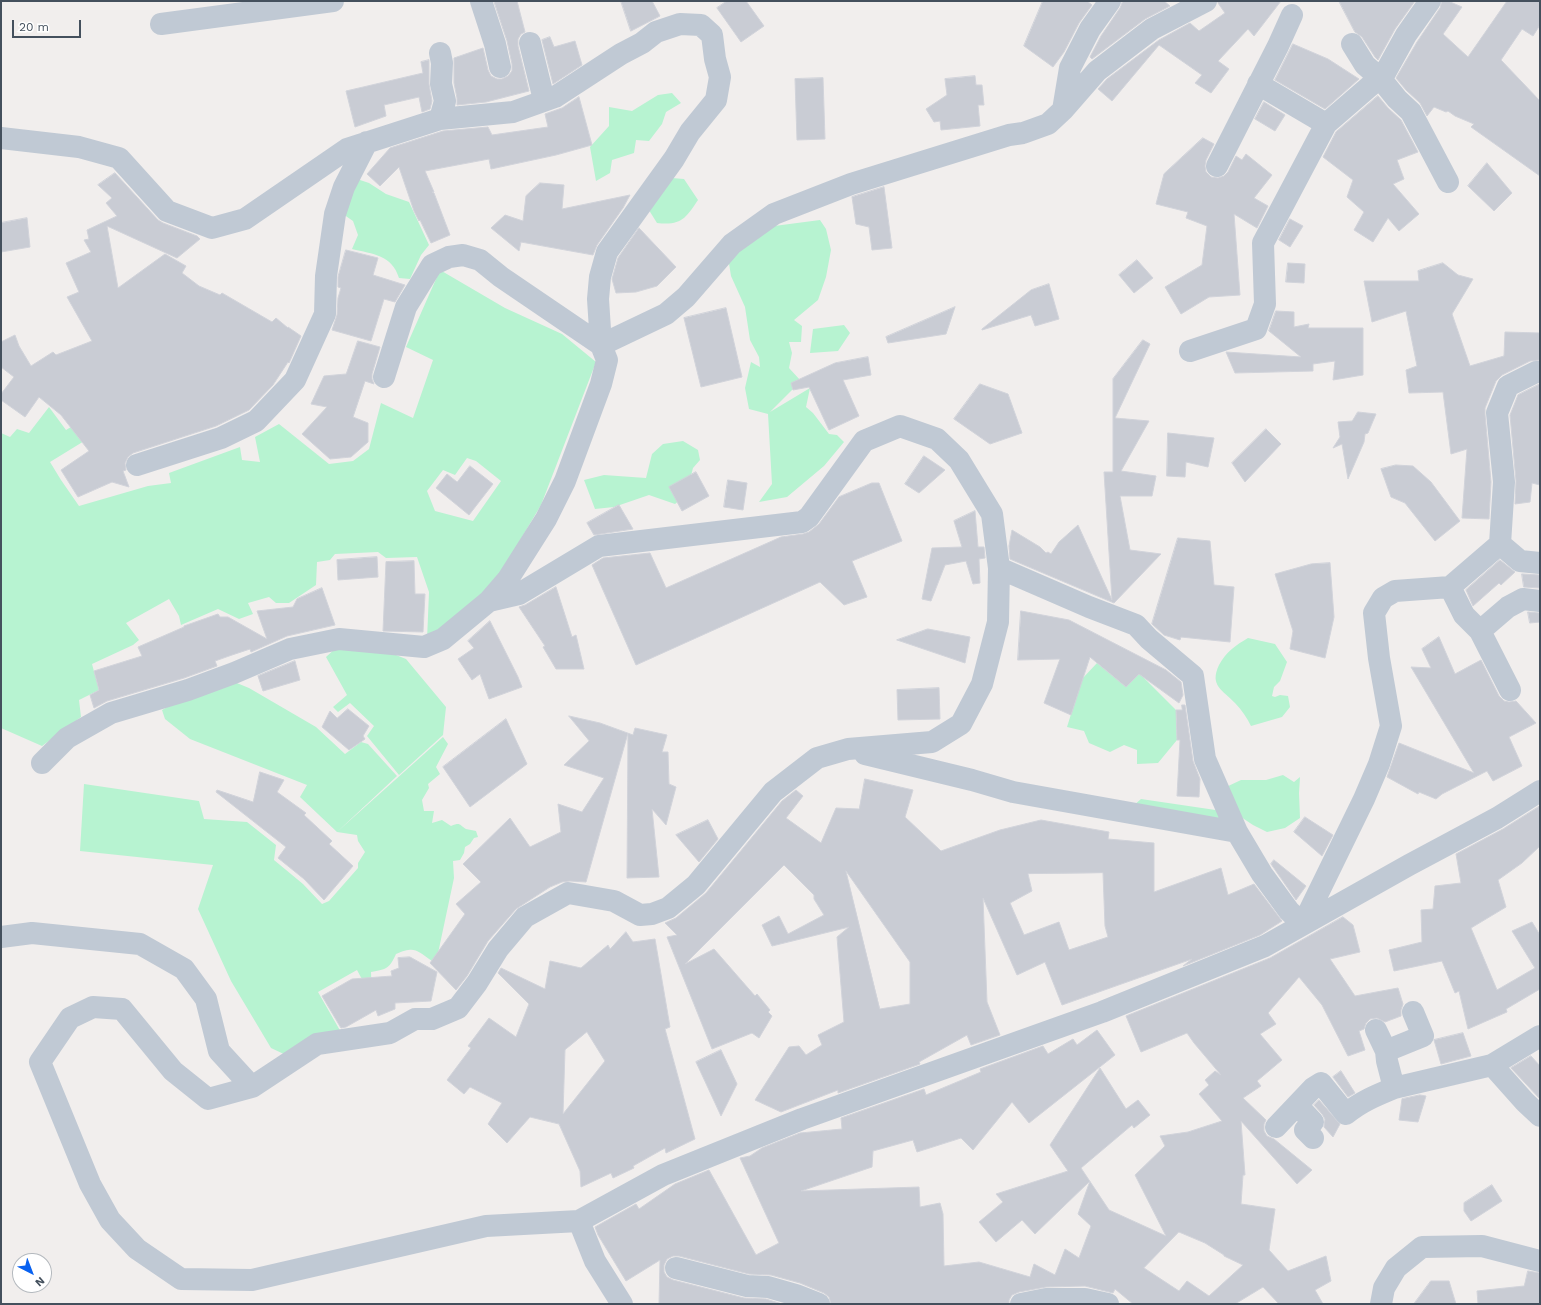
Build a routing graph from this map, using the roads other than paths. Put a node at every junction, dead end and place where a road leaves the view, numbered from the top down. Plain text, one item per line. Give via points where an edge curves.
1 (333, 1) edge
2 (481, 1) edge
3 (1110, 1) edge
4 (1206, 1) edge
5 (1430, 1) edge
6 (1292, 15) dead end
7 (162, 24) dead end
8 (530, 43) dead end
9 (1352, 44) dead end
10 (440, 53) dead end
11 (500, 67) dead end
12 (1380, 78) junction
13 (1258, 84) junction
14 (544, 100) junction
15 (1063, 110) junction
16 (440, 119) junction
17 (1326, 124) junction
18 (1, 138) edge
19 (367, 142) junction
20 (1217, 166) dead end
21 (1448, 182) dead end
22 (601, 345) junction
23 (1190, 351) dead end
24 (1540, 372) edge
25 (384, 377) dead end
26 (137, 465) dead end
27 (1500, 544) junction
28 (1540, 563) edge
29 (999, 568) junction
30 (1450, 587) junction
31 (489, 601) junction
32 (1540, 601) edge
33 (1480, 631) junction
34 (1510, 690) dead end
35 (848, 749) junction
36 (42, 764) dead end
37 (1540, 791) edge
38 (1237, 832) junction
39 (1303, 924) junction
40 (1, 937) edge
41 (1413, 1012) dead end
42 (1376, 1030) dead end
43 (1540, 1036) edge
44 (1386, 1051) junction
45 (1492, 1065) junction
46 (252, 1087) junction
47 (1394, 1088) junction
48 (1297, 1105) junction
49 (1540, 1116) edge
50 (1276, 1127) dead end
51 (1314, 1138) dead end
52 (579, 1221) junction
53 (1540, 1261) edge
54 (676, 1268) dead end
55 (1030, 1303) edge
56 (622, 1304) edge
57 (819, 1304) edge
58 (1108, 1304) edge
59 (1382, 1304) edge

1 - 7 street
2 - 11 street
3 - 15 street via 1090,29 1070,68
4 - 15 street via 1152,29 1097,71
5 - 12 street
6 - 13 street
8 - 14 street
9 - 12 street via 1365,65
10 - 16 street via 441,84 445,101
12 - 17 street
12 - 21 street via 1411,112
13 - 17 street
13 - 20 street
14 - 16 street via 513,112
14 - 22 street via 555,96 656,32 680,24 701,25 712,35 720,77 716,100 690,132 674,159 607,252 600,277 598,299
15 - 22 street via 1048,124 1023,133 1008,135 851,184 774,214 732,244 686,297 666,314
16 - 19 street
17 - 23 street via 1263,243 1265,304 1256,329
18 - 19 street via 79,147 119,158 167,211 212,228 245,219 347,149
19 - 26 street via 344,187 335,214 326,276 325,314 295,380 256,421 221,438
22 - 25 street via 480,260 463,255 448,257 432,265 406,308
22 - 31 street via 607,360 601,384 565,481 546,519 508,579
24 - 27 street via 1508,386 1497,413 1504,482
27 - 28 street via 1520,561
27 - 30 street
29 - 31 street via 992,514 959,460 937,439 900,426 864,441 809,517 802,522 599,546 519,594
29 - 35 street via 998,622 982,684 962,724 932,742
29 - 38 street via 1089,608 1136,625 1193,676 1205,759
30 - 33 street via 1464,615
30 - 39 street via 1396,591 1383,598 1374,613 1391,726 1364,799
31 - 36 street via 443,638 424,646 339,639 290,649 188,690 111,713 67,738
32 - 33 street via 1523,599 1508,607
33 - 34 street
35 - 38 street via 1013,792
35 - 46 street via 817,758 773,792 696,885 668,908 640,915 614,901 568,893 525,917 498,949 458,1008 432,1018 415,1019 390,1033 317,1044
37 - 39 street via 1497,818
38 - 39 street via 1266,880 1289,911
39 - 52 street via 1265,946 1102,1012 802,1119 663,1175
40 - 46 street via 32,933 140,944 184,970 206,999 219,1051
41 - 44 street via 1423,1036
42 - 44 street
43 - 45 street
44 - 47 street
45 - 47 street
45 - 49 street
46 - 52 street via 208,1098 173,1071 122,1009 93,1007 70,1018 40,1062 90,1184 110,1220 137,1249 181,1280 252,1280 486,1226
47 - 48 street via 1368,1099 1346,1114 1321,1083
48 - 50 street
48 - 51 street via 1313,1122 1305,1130
52 - 56 street via 595,1261
53 - 59 street via 1482,1246 1422,1247 1396,1268 1384,1288
54 - 57 street via 747,1286 768,1287
55 - 58 street via 1046,1299 1085,1299

